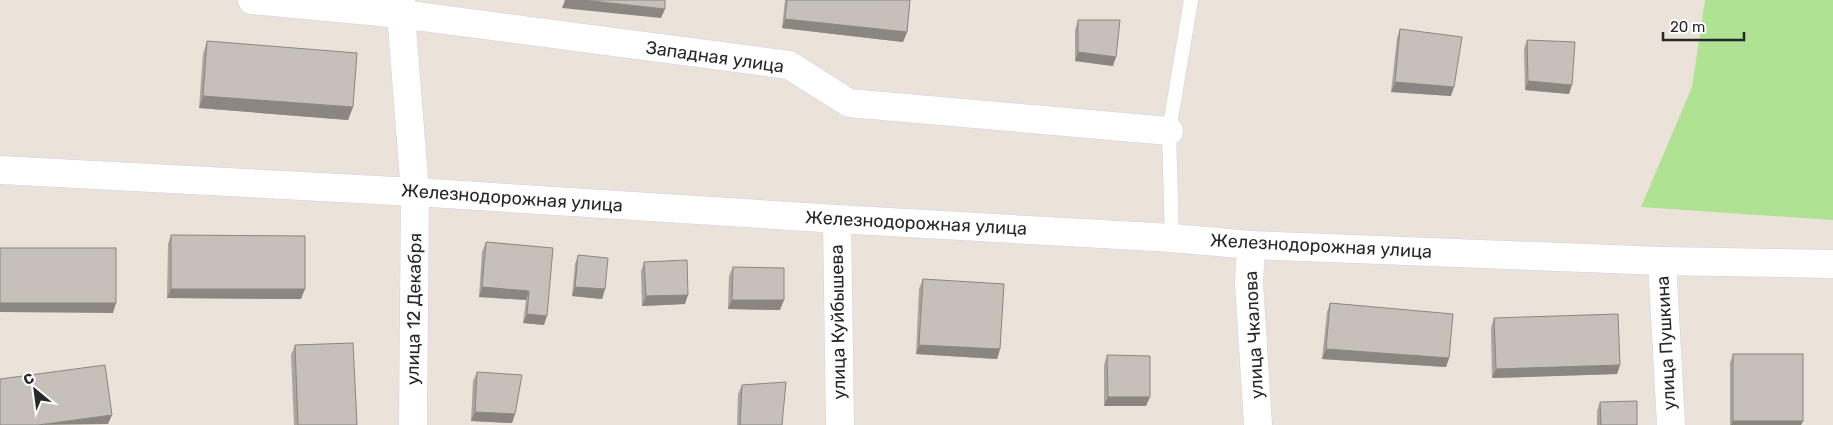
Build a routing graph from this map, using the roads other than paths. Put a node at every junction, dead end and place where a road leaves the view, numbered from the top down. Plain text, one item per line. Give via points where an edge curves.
1 (252, 0) edge
2 (1191, 0) edge
3 (401, 7) edge
4 (1170, 131) junction
5 (0, 170) edge
6 (415, 192) junction
7 (837, 219) junction
8 (1172, 238) junction
9 (1251, 245) junction
10 (1662, 261) junction
11 (1833, 264) edge
12 (412, 425) edge
13 (840, 425) edge
14 (1258, 425) edge
15 (1671, 425) edge

1 - 3 street, Западная улица
2 - 4 lane
3 - 4 street, Западная улица via 789,66 849,103
3 - 6 street, улица 12 Декабря
4 - 8 lane
5 - 6 street, Железнодорожная улица
6 - 7 street, Железнодорожная улица
6 - 12 street, улица 12 Декабря
7 - 8 street, Железнодорожная улица
7 - 13 street, улица Куйбышева
8 - 9 street, Железнодорожная улица
9 - 10 street, Железнодорожная улица
9 - 14 street, улица Чкалова via 1250,284
10 - 11 street, Железнодорожная улица
10 - 15 street, улица Пушкина

